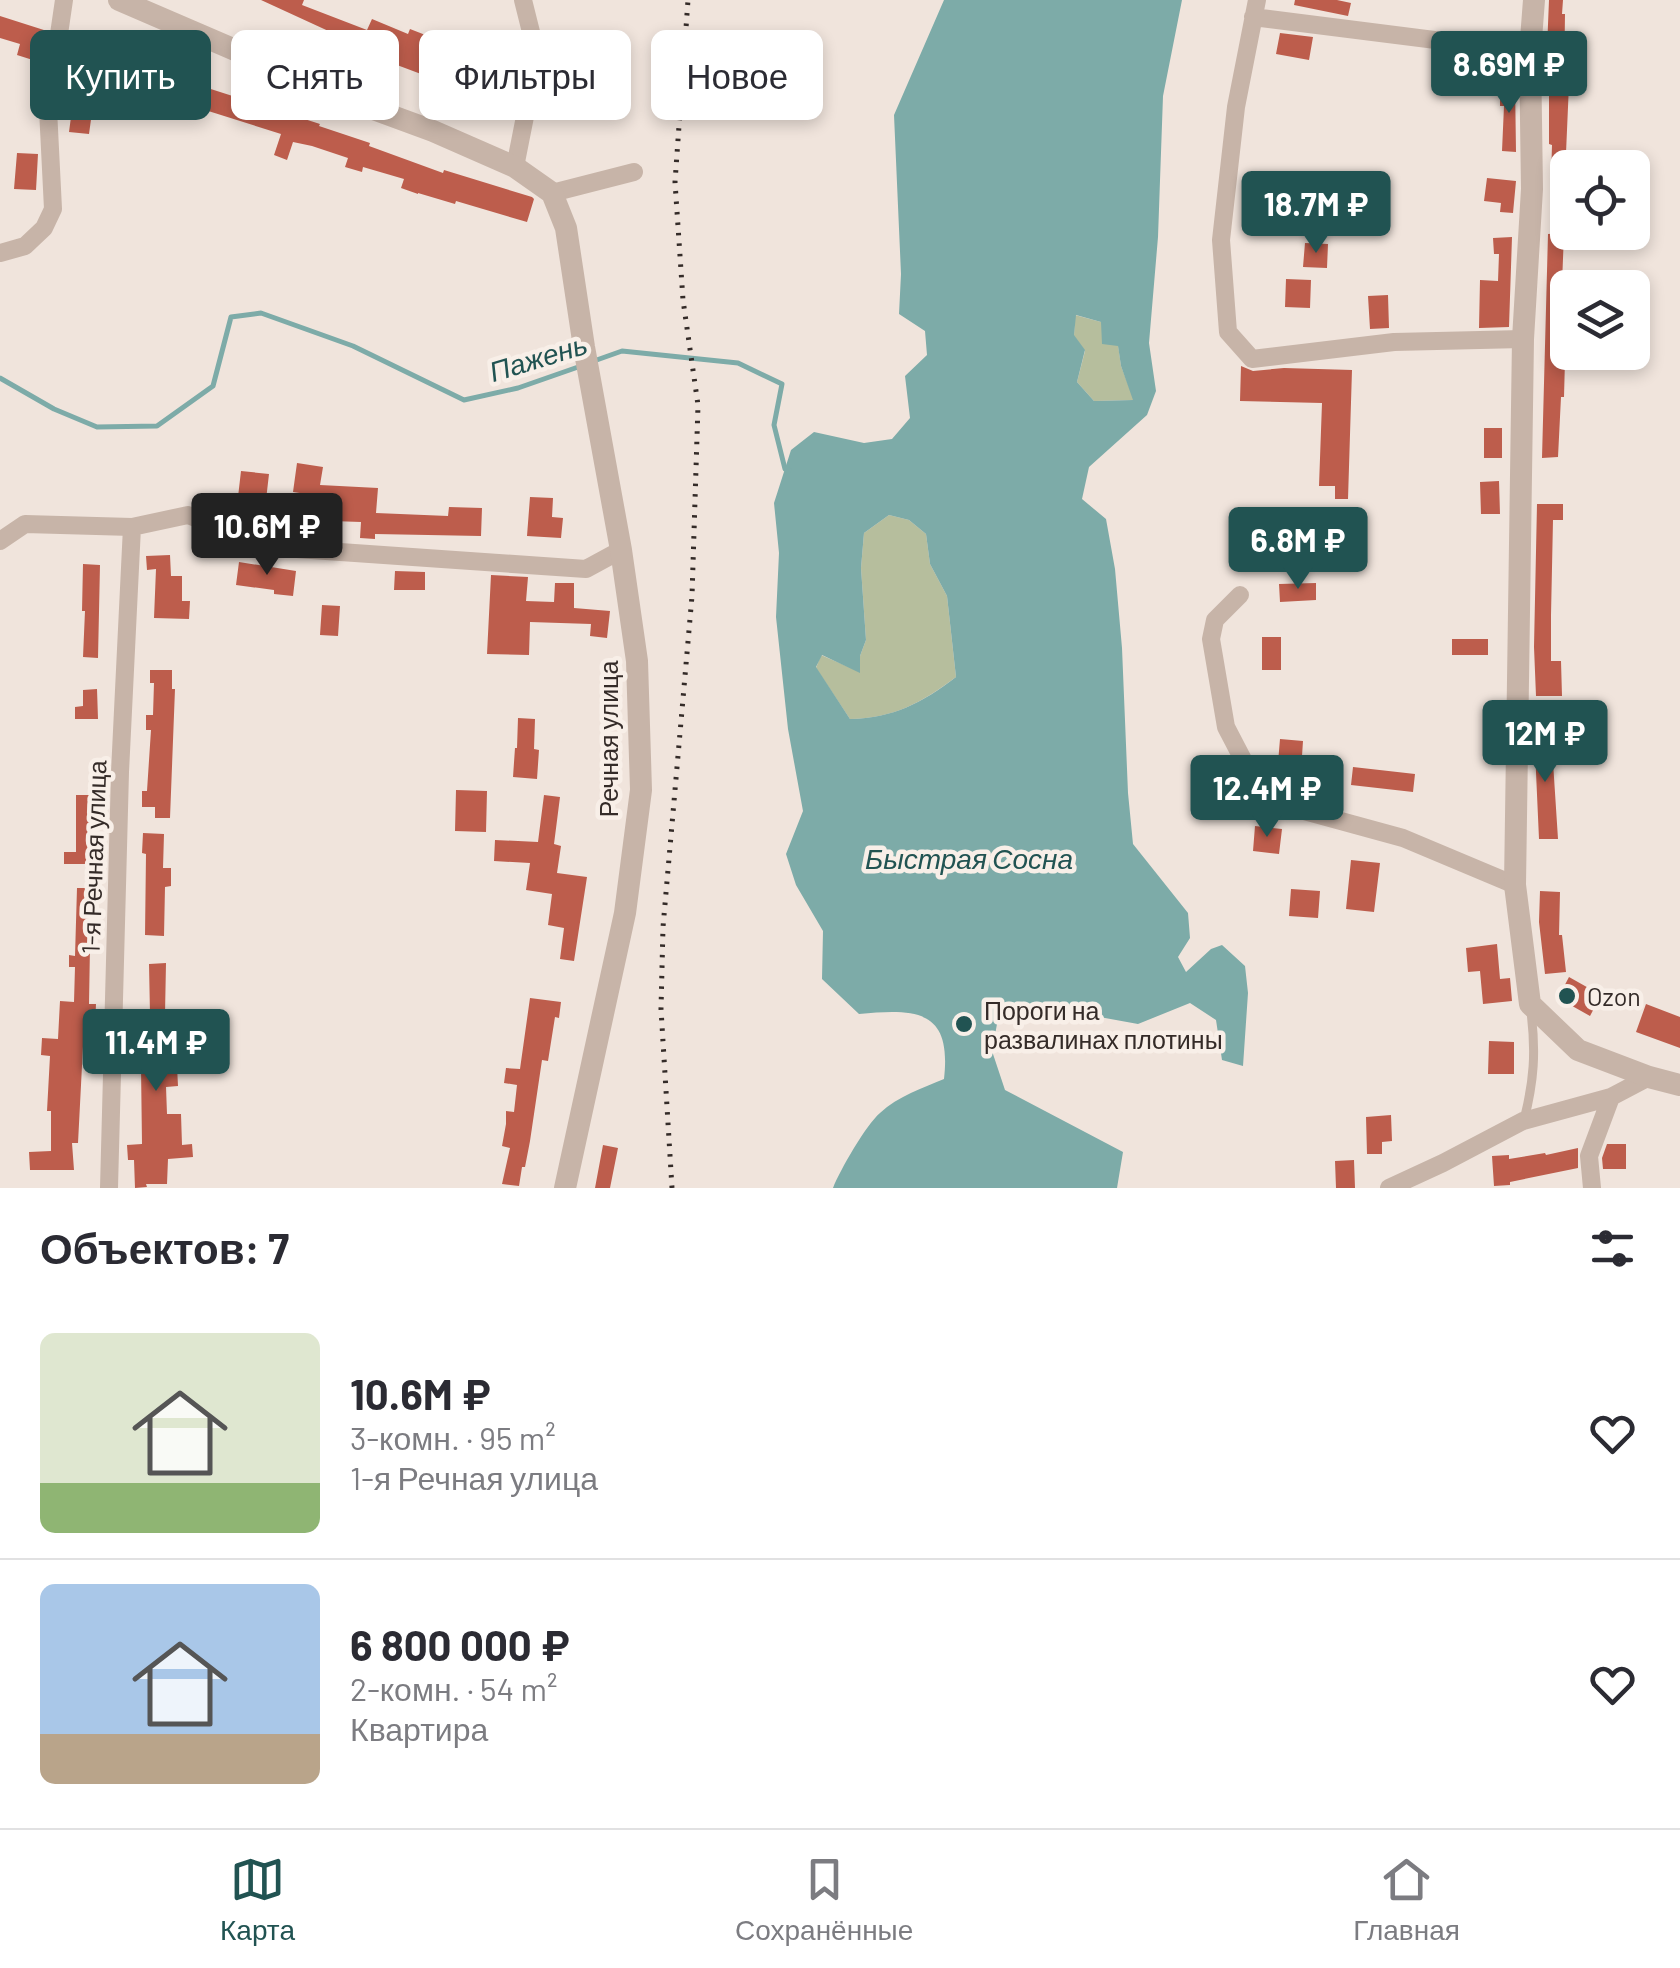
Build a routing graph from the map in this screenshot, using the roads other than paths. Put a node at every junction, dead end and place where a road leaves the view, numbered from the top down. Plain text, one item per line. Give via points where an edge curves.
1 (64, 0) edge
2 (119, 0) edge
3 (524, 0) edge
4 (1534, 0) edge
5 (1255, 8) edge
6 (1530, 52) junction
7 (515, 166) junction
8 (634, 172) dead end
9 (552, 193) junction
10 (0, 253) edge
11 (1522, 339) junction
12 (132, 527) junction
13 (0, 541) edge
14 (621, 550) junction
15 (1240, 595) dead end
16 (1514, 886) junction
17 (1530, 1004) junction
18 (1649, 1077) junction
19 (1680, 1085) edge
20 (1611, 1097) junction
21 (1523, 1122) junction
22 (110, 1188) edge
23 (566, 1188) edge
24 (1388, 1188) edge
25 (1592, 1188) edge

1 - 10 street via 48,109 54,209 24,246
2 - 7 street
3 - 7 street via 537,56
4 - 6 street
5 - 6 street
5 - 11 street via 1221,240 1228,332 1252,359 1394,342
6 - 11 street via 1532,189
7 - 9 street
8 - 9 street
9 - 14 street, Речная улица via 566,228
11 - 16 street
12 - 13 street via 26,524
12 - 14 street via 188,515 268,547 586,569
12 - 22 street, 1-я Речная улица
14 - 23 street, Речная улица via 638,661 641,790 625,914
15 - 16 street via 1215,620 1211,638 1226,726 1264,800 1403,838
16 - 17 street
17 - 18 street via 1578,1050
17 - 21 lane via 1536,1050
18 - 19 street
18 - 20 street
20 - 21 street
20 - 25 street via 1589,1156
21 - 24 street

